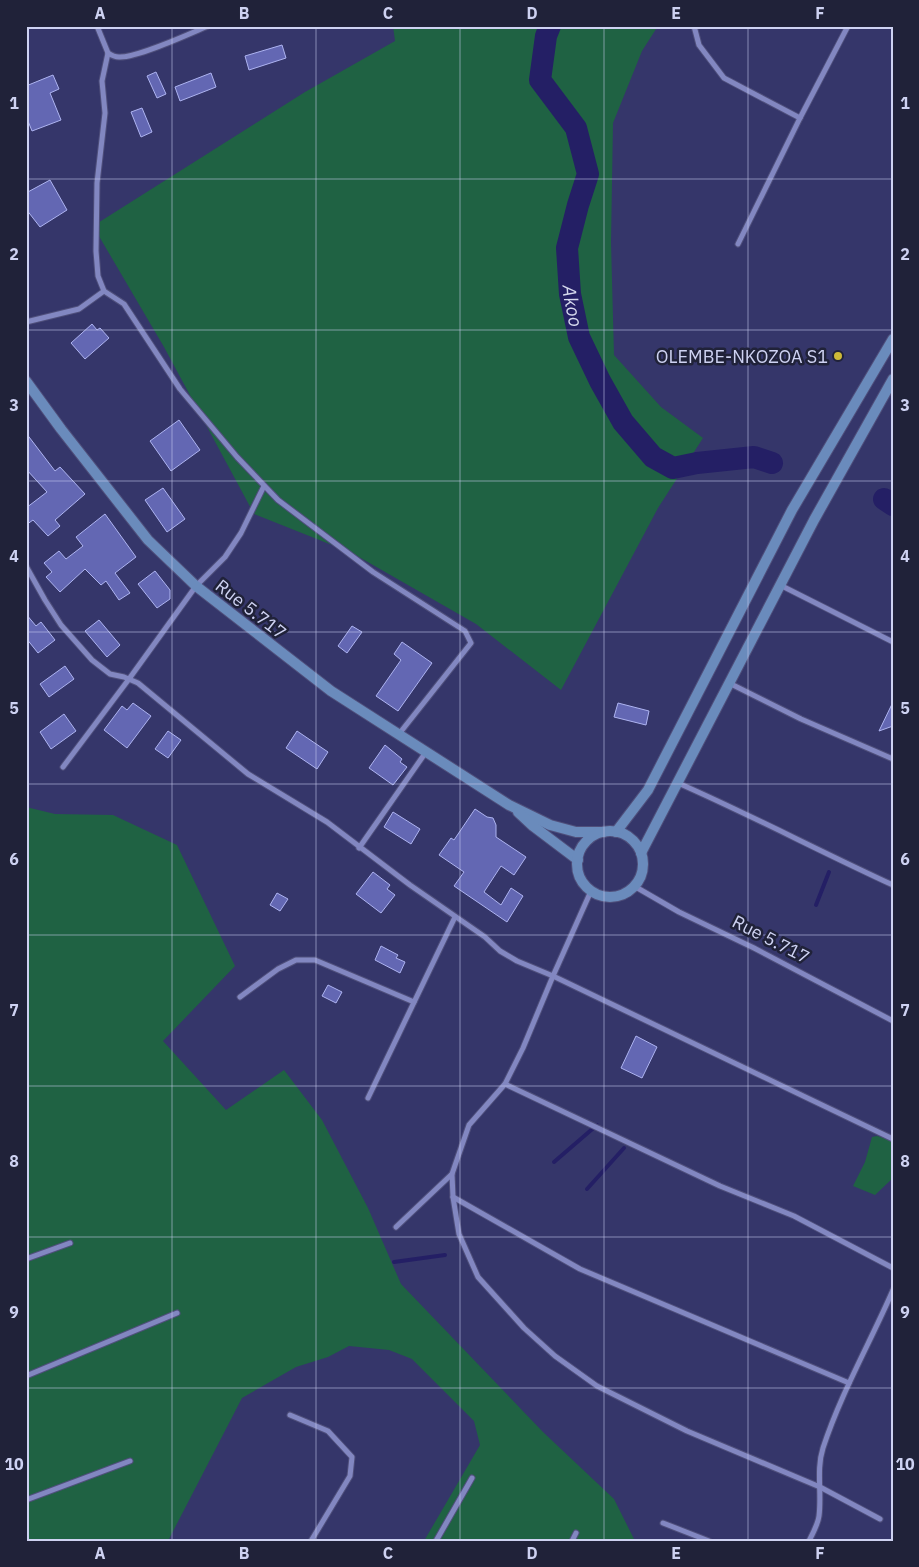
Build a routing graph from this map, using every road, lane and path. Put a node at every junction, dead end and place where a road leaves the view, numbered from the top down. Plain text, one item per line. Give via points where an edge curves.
1 (97, 26) edge
2 (208, 26) edge
3 (694, 26) edge
4 (848, 26) edge
5 (108, 54) junction
6 (800, 118) junction
7 (738, 244) dead end
8 (104, 291) junction
9 (26, 322) edge
10 (893, 340) edge
11 (893, 379) edge
12 (26, 380) edge
13 (264, 486) junction
14 (26, 566) edge
15 (780, 585) junction
16 (196, 586) junction
17 (893, 642) edge
18 (130, 679) junction
19 (728, 682) junction
20 (399, 734) junction
21 (427, 752) junction
22 (893, 759) edge
23 (63, 767) dead end
24 (678, 783) junction
25 (510, 805) junction
26 (604, 832) junction
27 (616, 832) junction
28 (359, 848) junction
29 (641, 853) junction
30 (578, 860) junction
31 (893, 885) edge
32 (634, 886) junction
33 (591, 891) junction
34 (455, 917) junction
35 (553, 976) junction
36 (240, 997) dead end
37 (414, 1002) junction
38 (893, 1021) edge
39 (505, 1084) junction
40 (368, 1098) dead end
41 (893, 1139) edge
42 (452, 1174) junction
43 (453, 1197) junction
44 (396, 1227) dead end
45 (70, 1243) dead end
46 (26, 1260) edge
47 (893, 1268) edge
48 (893, 1290) edge
49 (177, 1312) dead end
50 (26, 1376) edge
51 (849, 1383) junction
52 (290, 1415) dead end
53 (130, 1461) dead end
54 (472, 1478) dead end
55 (820, 1487) junction
56 (26, 1500) edge
57 (880, 1519) dead end
58 (663, 1523) dead end
59 (576, 1533) dead end
60 (311, 1541) edge
61 (436, 1541) edge
62 (572, 1541) edge
63 (710, 1541) edge
64 (809, 1541) edge

1 - 5 street
2 - 5 street via 127,57 117,58
3 - 6 street via 699,45 724,78
4 - 6 street
5 - 8 street via 102,81 105,113 97,183 96,251 98,276
6 - 7 street
8 - 9 street via 79,309
8 - 13 street via 124,304 180,389
10 - 27 street via 792,510 648,790
11 - 15 street
12 - 16 street, Rue 5.717 via 148,540
13 - 16 street via 225,557
13 - 20 street via 373,572 465,632 471,642
14 - 18 street via 61,625 92,660 110,674
15 - 17 street
15 - 19 street
16 - 18 street
16 - 20 street, Rue 5.717 via 331,691
18 - 23 street
18 - 28 street via 248,774 327,822
19 - 22 street via 800,719
19 - 24 street
20 - 21 street, Rue 5.717
21 - 25 street, Rue 5.717
21 - 28 street
24 - 29 street
24 - 31 street
25 - 26 street, Rue 5.717 via 550,825 576,832
25 - 30 street, Rue 5.717
26 - 27 street
26 - 30 street via 586,842
27 - 29 street via 627,836
28 - 34 street
29 - 32 street via 642,870
30 - 33 street via 580,878
32 - 33 street via 618,896 600,896
32 - 38 street, Rue 5.717
33 - 35 street
34 - 35 street via 500,951
34 - 37 street
35 - 39 street
35 - 41 street
36 - 37 street via 296,960 315,960
37 - 40 street
39 - 42 street via 469,1125
39 - 47 street via 720,1186 794,1216
42 - 43 street
42 - 44 street
43 - 51 street via 580,1269
43 - 55 street via 459,1234 478,1277 524,1328 555,1356 597,1386 643,1410
45 - 46 street
48 - 51 street
49 - 50 street
51 - 55 street via 823,1448 819,1467
52 - 60 street via 328,1431 352,1457 350,1476
53 - 56 street
54 - 61 street
55 - 57 street
55 - 64 street via 819,1518
58 - 63 street
59 - 62 street

